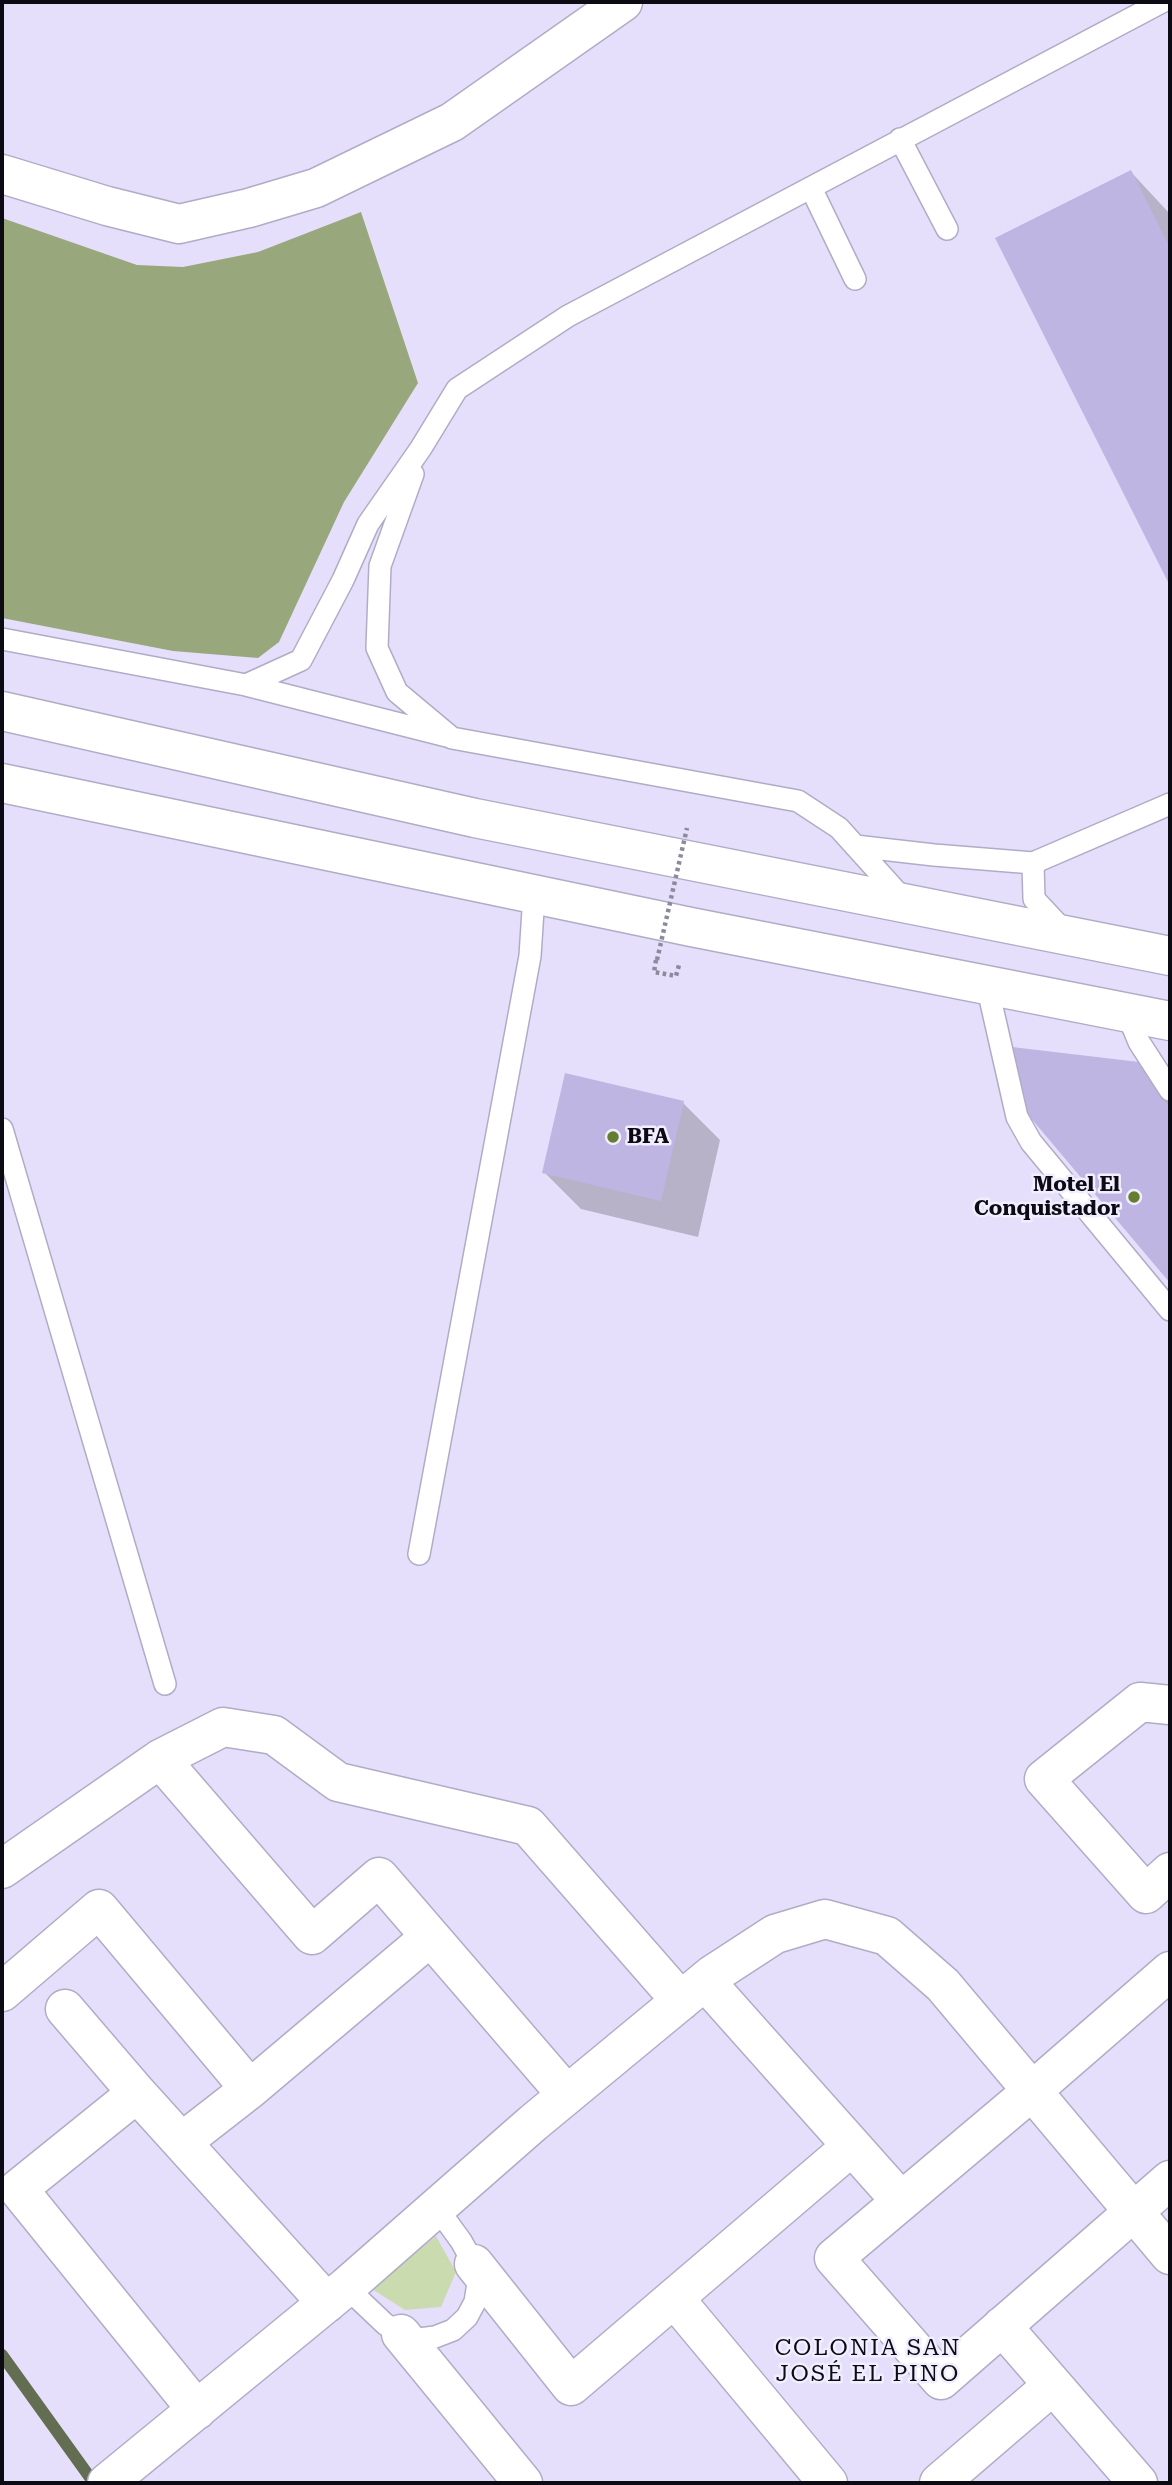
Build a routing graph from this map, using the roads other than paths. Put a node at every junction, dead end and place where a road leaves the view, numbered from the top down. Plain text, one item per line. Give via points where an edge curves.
1 (623, 2) edge
2 (1162, 2) edge
3 (901, 139) junction
4 (2, 174) edge
5 (811, 188) junction
6 (947, 229) dead end
7 (855, 279) dead end
8 (421, 448) junction
9 (2, 639) edge
10 (246, 685) junction
11 (2, 711) edge
12 (452, 738) junction
13 (2, 783) edge
14 (1170, 804) edge
15 (855, 846) junction
16 (1033, 863) junction
17 (534, 895) junction
18 (907, 904) junction
19 (1068, 935) junction
20 (1170, 956) edge
21 (987, 985) junction
22 (1127, 1013) junction
23 (1170, 1021) edge
24 (1170, 1090) edge
25 (2, 1129) edge
26 (1170, 1310) edge
27 (419, 1553) dead end
28 (165, 1684) dead end
29 (1170, 1706) edge
30 (160, 1759) junction
31 (2, 1869) edge
32 (1170, 1872) edge
33 (430, 1937) junction
34 (1170, 1971) edge
35 (693, 1991) junction
36 (2, 1992) edge
37 (65, 2009) dead end
38 (250, 2089) junction
39 (1032, 2091) junction
40 (137, 2092) junction
41 (567, 2095) junction
42 (182, 2143) junction
43 (852, 2146) junction
44 (1170, 2180) edge
45 (10, 2197) edge
46 (901, 2201) junction
47 (437, 2208) junction
48 (1134, 2211) junction
49 (1170, 2255) edge
50 (474, 2264) junction
51 (336, 2295) junction
52 (674, 2298) junction
53 (1002, 2326) junction
54 (401, 2334) junction
55 (1053, 2385) junction
56 (197, 2410) junction
57 (815, 2479) edge
58 (110, 2481) edge
59 (523, 2483) edge
60 (939, 2483) edge
61 (1138, 2483) edge

1 - 4 main road via 452,122 316,188 249,208 179,224
2 - 3 lane
3 - 5 lane
3 - 6 lane
5 - 7 lane
5 - 8 lane via 568,316 457,389
8 - 10 lane via 368,524 301,660
8 - 12 lane via 380,566 377,648 397,692
9 - 10 lane
10 - 12 lane
11 - 18 main road via 475,818
12 - 15 lane via 798,801 839,828
13 - 17 main road
14 - 16 lane
15 - 16 lane
15 - 18 lane
16 - 19 lane via 1034,899
17 - 21 main road
17 - 27 lane via 530,956
18 - 19 main road
19 - 20 main road
21 - 22 main road
21 - 26 lane via 1017,1117 1026,1133
22 - 23 main road
22 - 24 lane via 1139,1042
25 - 28 lane
29 - 32 main road via 1140,1702 1044,1779 1146,1894
30 - 31 main road
30 - 33 main road via 312,1934 379,1877
30 - 35 main road via 223,1727 274,1735 338,1782 528,1826
33 - 38 main road
33 - 41 main road
34 - 39 main road
35 - 39 main road via 775,1934 825,1919 887,1936 943,1985
35 - 41 main road
35 - 43 main road
36 - 38 main road via 99,1909
37 - 40 main road
38 - 42 main road
39 - 46 main road
39 - 48 main road
40 - 42 main road
40 - 45 main road
41 - 47 main road
42 - 51 main road
43 - 46 main road
43 - 52 main road
44 - 48 main road
45 - 56 main road
46 - 53 main road via 834,2258 941,2380
47 - 50 lane
47 - 51 main road
48 - 49 main road
48 - 53 main road
50 - 52 main road via 571,2386
50 - 54 lane via 478,2283 467,2317 453,2330 435,2337
51 - 54 lane
51 - 56 main road
52 - 57 main road
53 - 55 main road
54 - 59 main road
55 - 60 main road
55 - 61 main road
56 - 58 main road

